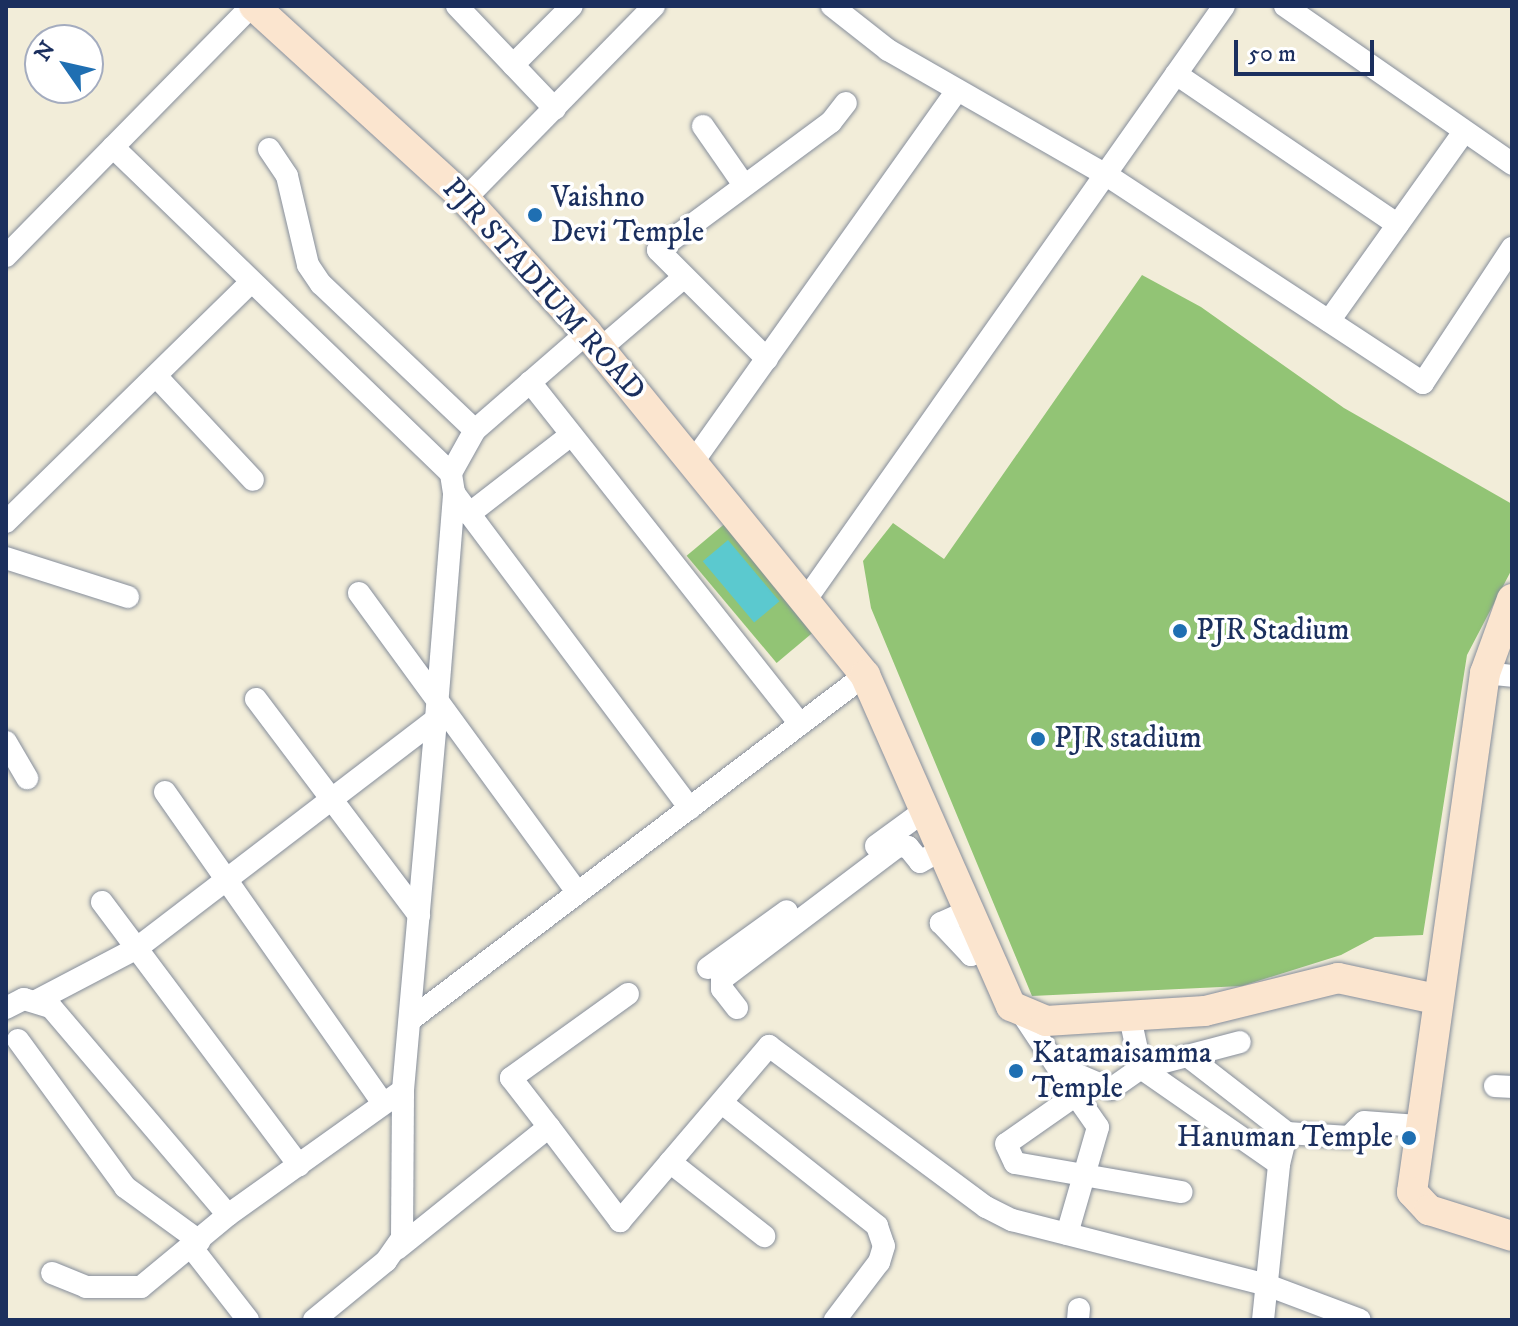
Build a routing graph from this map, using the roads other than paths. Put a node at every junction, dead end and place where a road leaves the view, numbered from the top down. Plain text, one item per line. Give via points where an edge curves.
1 (253, 6) edge
2 (572, 6) edge
3 (654, 6) edge
4 (1224, 6) edge
5 (1285, 6) edge
6 (466, 9) edge
7 (845, 10) edge
8 (513, 65) junction
9 (1176, 74) junction
10 (957, 90) junction
11 (846, 103) dead end
12 (555, 109) junction
13 (703, 126) dead end
14 (1463, 133) junction
15 (113, 147) junction
16 (269, 149) dead end
17 (1512, 164) edge
18 (1108, 176) junction
19 (744, 185) junction
20 (465, 199) junction
21 (1398, 225) junction
22 (1512, 248) edge
23 (6, 256) edge
24 (683, 278) junction
25 (251, 282) junction
26 (1329, 321) junction
27 (594, 341) junction
28 (767, 359) junction
29 (156, 376) junction
30 (530, 382) junction
31 (475, 430) junction
32 (571, 435) junction
33 (693, 462) junction
34 (253, 480) dead end
35 (452, 483) junction
36 (469, 514) junction
37 (6, 522) edge
38 (6, 558) edge
39 (359, 593) dead end
40 (128, 597) dead end
41 (807, 598) junction
42 (1512, 599) edge
43 (1498, 674) edge
44 (865, 675) junction
45 (256, 699) dead end
46 (436, 709) junction
47 (800, 724) junction
48 (6, 742) edge
49 (27, 778) dead end
50 (165, 792) dead end
51 (330, 798) junction
52 (690, 808) junction
53 (924, 811) junction
54 (941, 850) junction
55 (224, 877) junction
56 (578, 893) junction
57 (102, 902) dead end
58 (419, 915) junction
59 (137, 948) junction
60 (708, 968) dead end
61 (628, 994) dead end
62 (1436, 999) junction
63 (38, 1000) junction
64 (6, 1008) edge
65 (737, 1008) dead end
66 (1129, 1013) junction
67 (1023, 1015) junction
68 (410, 1020) junction
69 (18, 1040) dead end
70 (1240, 1042) dead end
71 (1189, 1057) junction
72 (1059, 1067) junction
73 (1141, 1068) junction
74 (403, 1090) junction
75 (1076, 1095) junction
76 (383, 1103) junction
77 (722, 1103) junction
78 (1418, 1126) junction
79 (549, 1127) junction
80 (1287, 1133) junction
81 (670, 1162) junction
82 (1279, 1164) junction
83 (299, 1165) junction
84 (1086, 1175) junction
85 (1181, 1192) dead end
86 (228, 1215) junction
87 (1067, 1234) junction
88 (764, 1236) dead end
89 (1512, 1236) edge
90 (195, 1245) junction
91 (397, 1249) junction
92 (52, 1273) dead end
93 (1267, 1285) junction
94 (248, 1320) edge
95 (314, 1320) edge
96 (835, 1320) edge
97 (1263, 1320) edge
98 (1360, 1320) edge

1 - 15 street
1 - 20 street, PJR STADIUM ROAD
2 - 8 street
3 - 12 street
4 - 9 street
5 - 14 street
6 - 8 street
7 - 10 street via 884,54
8 - 12 street
9 - 18 street
9 - 21 street
10 - 18 street
10 - 28 street
11 - 19 street via 831,122
12 - 20 street
13 - 19 street
14 - 17 street
14 - 21 street
15 - 23 street
15 - 25 street
16 - 31 street via 287,176 308,265 321,284
18 - 26 street
18 - 41 street
19 - 24 street via 662,245 661,256
20 - 27 street, PJR STADIUM ROAD
21 - 26 street
22 - 26 street via 1423,383
24 - 27 street
24 - 28 street
25 - 29 street
25 - 35 street
27 - 30 street
27 - 33 street, PJR STADIUM ROAD
28 - 33 street
29 - 34 street
29 - 37 street
30 - 31 street
30 - 32 street
31 - 35 street
32 - 36 street
32 - 47 street
33 - 41 street, PJR STADIUM ROAD
35 - 36 street
35 - 46 street
36 - 52 street
38 - 40 street
39 - 46 street
41 - 44 street, PJR STADIUM ROAD
42 - 43 street
43 - 62 street
44 - 47 street
44 - 53 street, PJR STADIUM ROAD
45 - 51 street
46 - 51 street
46 - 56 street
46 - 58 street
47 - 52 street
48 - 49 street
50 - 55 street
51 - 55 street
51 - 58 street
52 - 56 street
53 - 54 street, PJR STADIUM ROAD
53 - 60 street
54 - 65 street via 920,862 908,847 898,846 722,979 722,989
54 - 67 street, PJR STADIUM ROAD via 1011,1006
55 - 59 street
55 - 76 street
56 - 68 street
57 - 59 street
58 - 68 street
59 - 63 street
59 - 83 street
61 - 79 street via 511,1078
62 - 66 street via 1338,978 1205,1011
62 - 78 street
63 - 64 street
63 - 86 street via 51,1007
66 - 67 street via 1046,1021
66 - 73 street
67 - 72 street
68 - 74 street
69 - 90 street via 125,1187
70 - 71 street
71 - 73 street
71 - 80 street
72 - 73 street via 1111,1089
72 - 75 street
73 - 82 street
74 - 76 street
74 - 91 street via 403,1228
75 - 84 street via 1098,1127
75 - 84 street via 1006,1144 1015,1163
76 - 83 street
77 - 81 street
77 - 87 street via 769,1046 986,1207
77 - 96 street via 877,1226 884,1246 879,1262
78 - 80 street via 1364,1122 1349,1137
78 - 89 street via 1412,1192 1418,1200 1429,1210
79 - 81 street via 620,1221
79 - 91 street
80 - 82 street
81 - 88 street
82 - 93 street
83 - 86 street
84 - 85 street
84 - 87 street
86 - 90 street
87 - 93 street
90 - 92 street via 134,1290 86,1287
90 - 94 street
91 - 95 street
93 - 97 street
93 - 98 street

